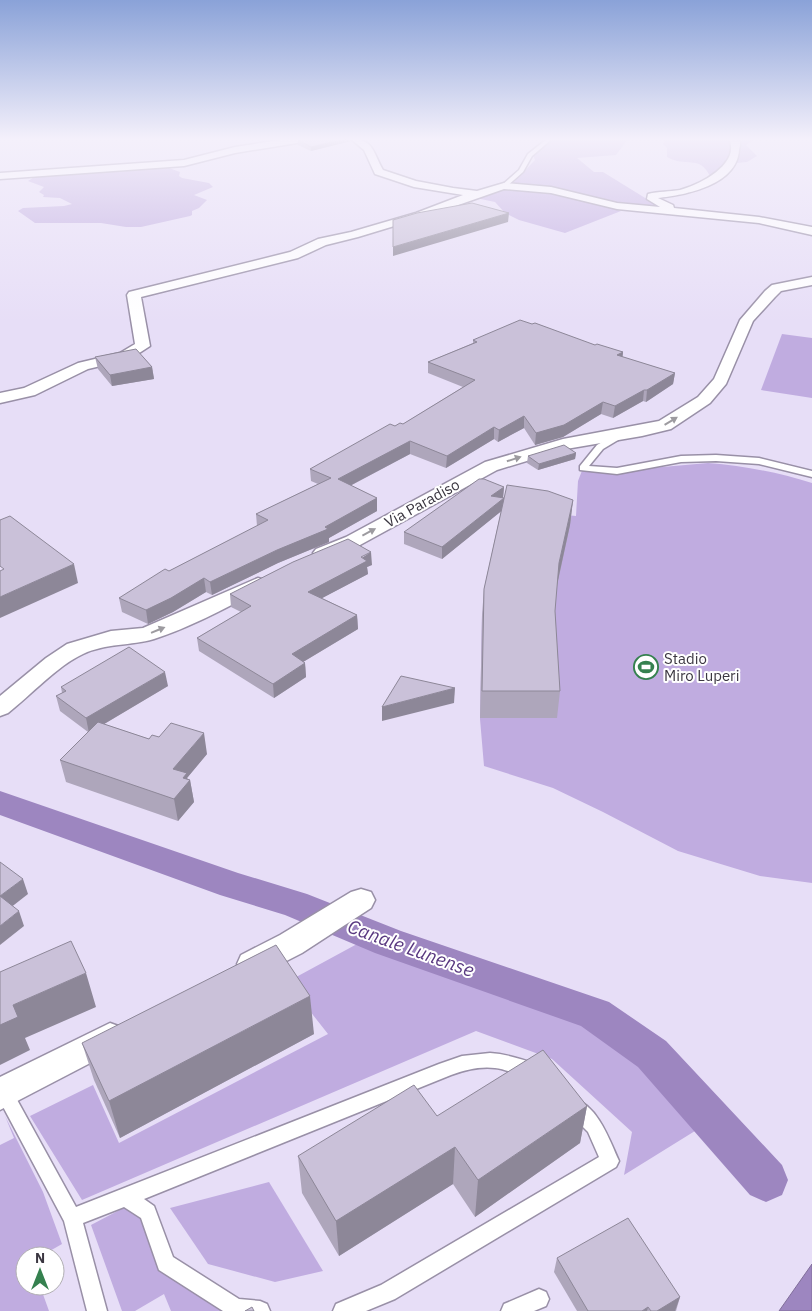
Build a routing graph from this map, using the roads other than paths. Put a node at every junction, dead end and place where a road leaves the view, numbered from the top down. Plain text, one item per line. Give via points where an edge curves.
1 (460, 200) edge
2 (593, 200) edge
3 (657, 200) edge
4 (677, 210) junction
5 (812, 231) edge
6 (811, 276) edge
7 (0, 398) edge
8 (620, 435) junction
9 (812, 474) edge
10 (311, 558) edge
11 (269, 578) edge
12 (0, 708) edge
13 (361, 900) dead end
14 (230, 976) edge
15 (135, 1025) edge
16 (546, 1080) edge
17 (560, 1092) edge
18 (2, 1093) edge
19 (126, 1197) junction
20 (72, 1218) junction
21 (539, 1299) dead end
22 (97, 1311) edge
23 (260, 1311) edge
24 (343, 1311) edge
25 (511, 1311) edge

1 - 7 street via 402,221 322,242 294,255 134,295 143,346 125,356 83,366 29,392
2 - 4 street via 617,206
3 - 4 street
4 - 5 street via 759,220
8 -> 6 street, Via Paradiso via 665,425 704,400 721,381 747,320 777,288
8 - 9 lane via 600,447 583,468 617,471 681,459 716,458 759,461
10 -> 8 street, Via Paradiso via 352,541 491,466 563,444
12 -> 11 street via 75,649 111,638 147,634
13 - 14 street via 292,944
15 - 18 street
16 - 19 lane via 531,1070 508,1062 483,1060 454,1067
17 - 24 lane via 594,1126 610,1161 388,1292
18 - 20 lane
19 - 20 lane
19 - 23 lane via 148,1212 166,1263 236,1308
20 - 22 lane
21 - 25 lane

